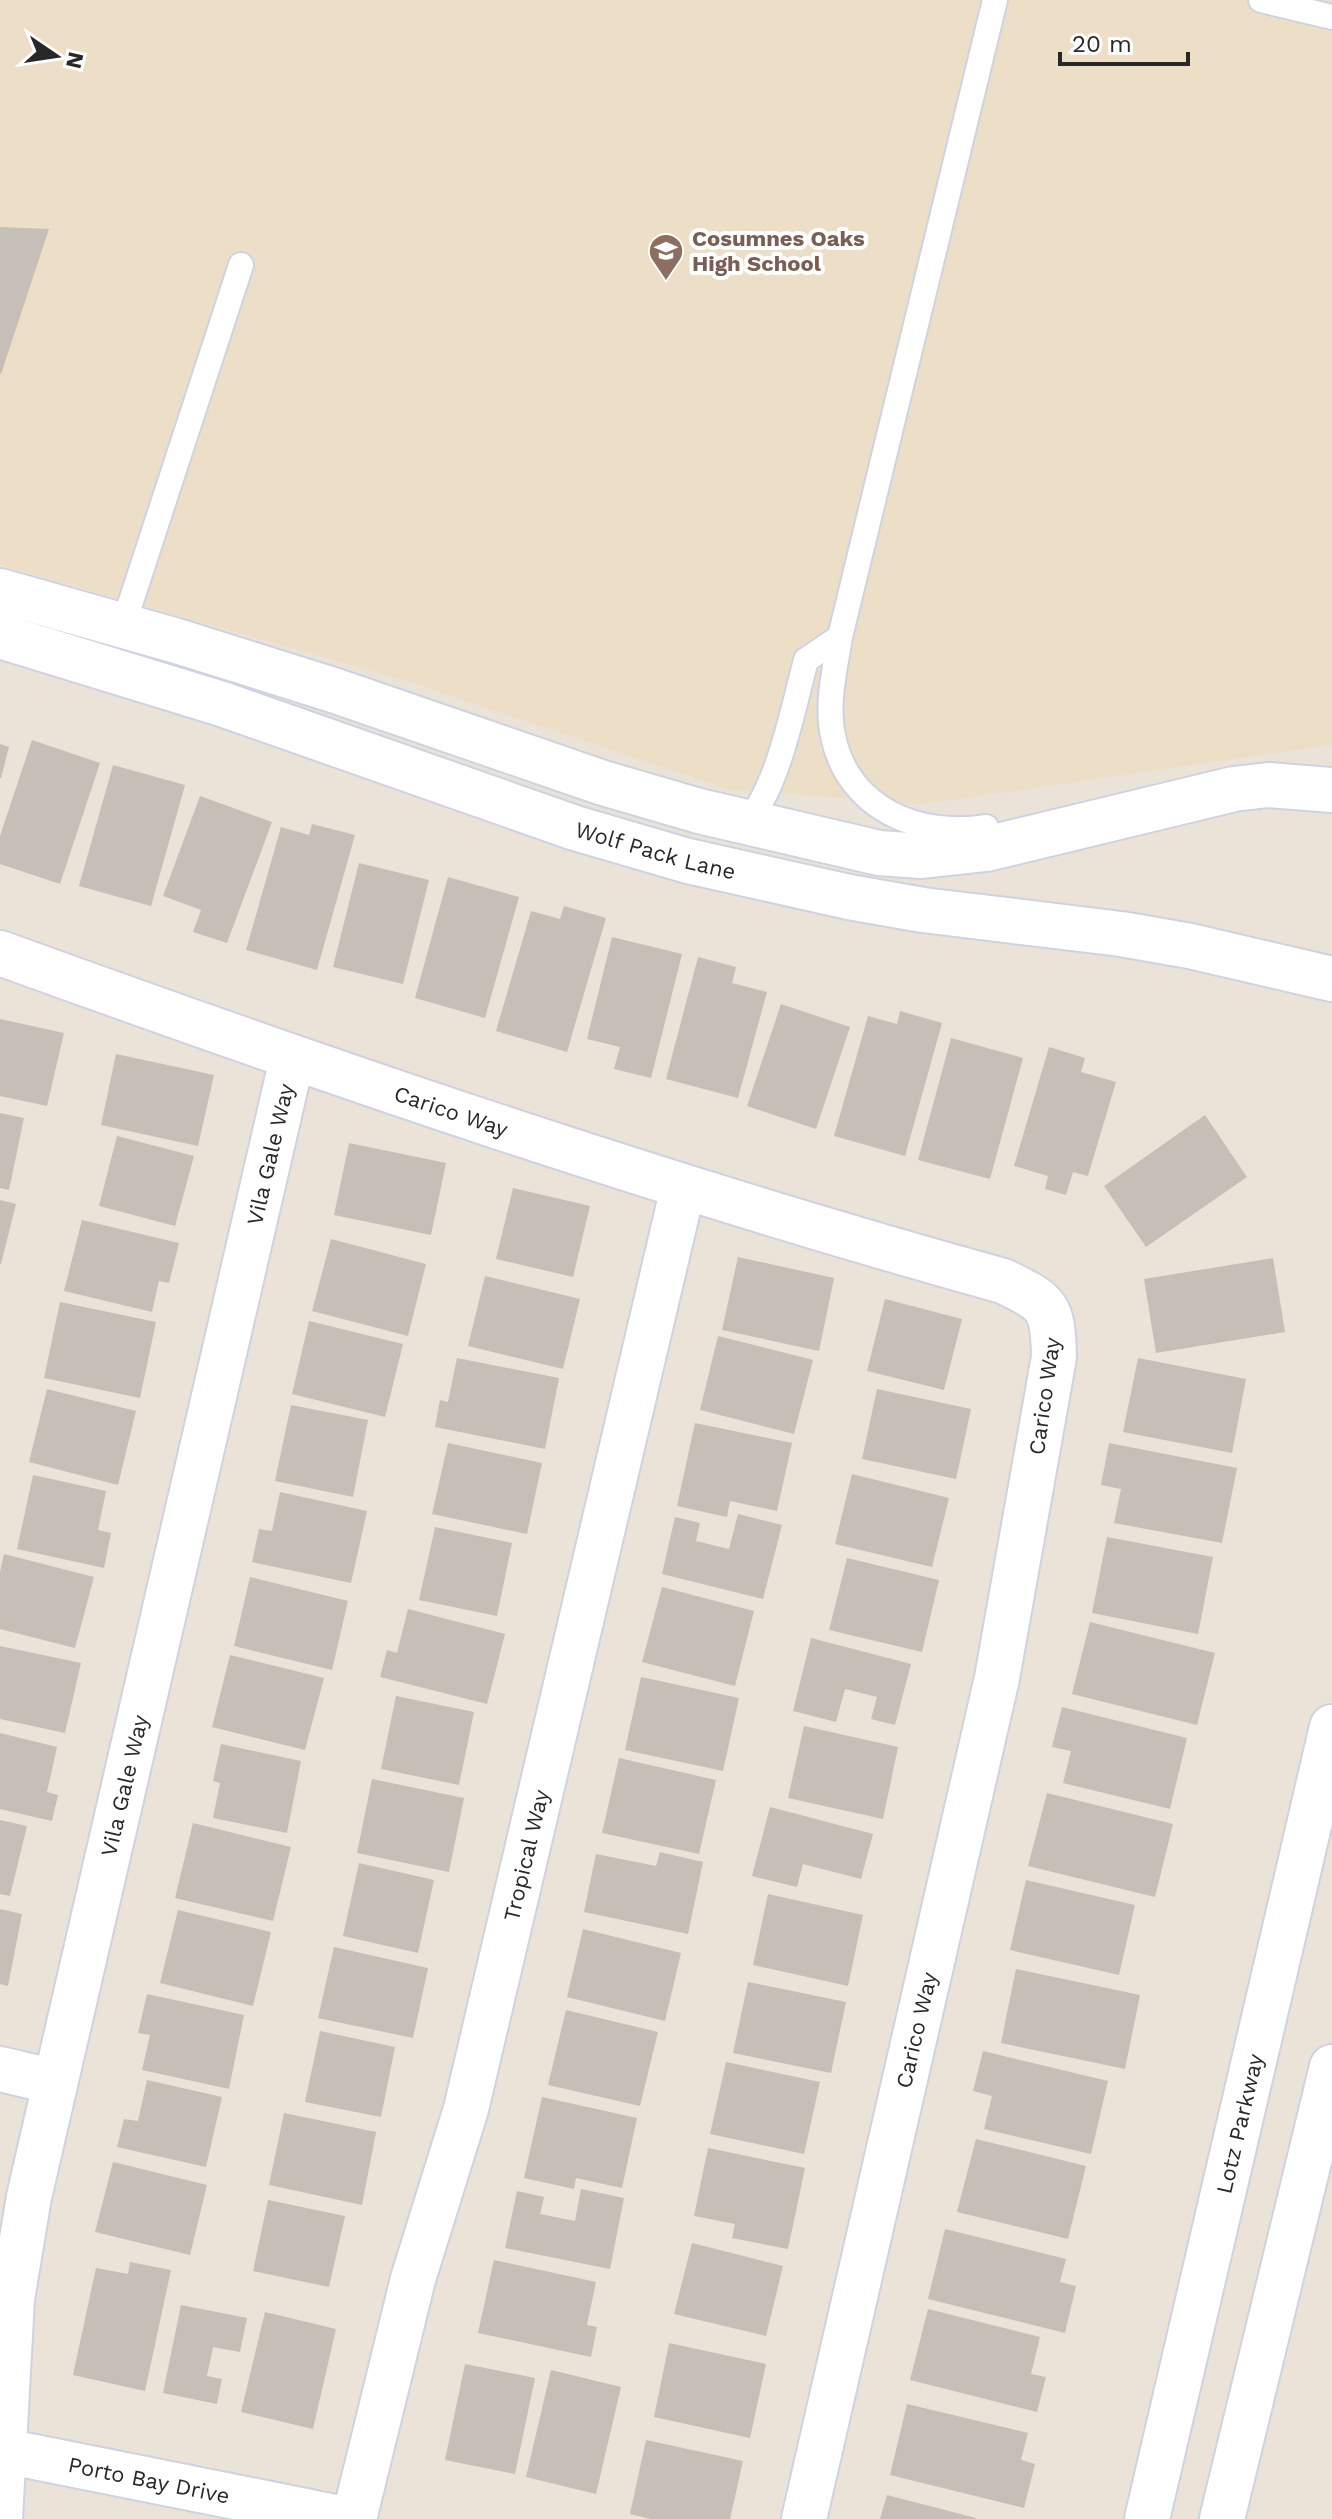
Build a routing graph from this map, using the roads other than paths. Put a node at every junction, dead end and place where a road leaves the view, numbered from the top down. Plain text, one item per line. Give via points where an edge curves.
1 (995, 0) edge
2 (1261, 0) edge
3 (1332, 17) edge
4 (241, 265) dead end
5 (0, 591) edge
6 (124, 626) junction
7 (0, 636) edge
8 (840, 637) junction
9 (109, 670) junction
10 (1234, 789) junction
11 (1332, 790) edge
12 (747, 822) junction
13 (0, 953) edge
14 (1332, 979) edge
15 (292, 1059) junction
16 (683, 1188) junction
17 (1332, 1727) edge
18 (1332, 2067) edge
19 (0, 2069) edge
20 (55, 2082) junction
21 (2, 2450) edge
22 (0, 2519) edge
23 (345, 2519) edge
24 (354, 2519) edge
25 (804, 2519) edge
26 (1147, 2519) edge
27 (1222, 2519) edge

1 - 8 lane
2 - 3 lane
4 - 6 lane
5 - 6 street
6 - 9 lane
6 - 12 street via 333,690 603,783
7 - 9 street, Wolf Pack Lane
8 - 10 lane via 831,718 838,754 863,791 898,818 964,831
8 - 12 lane via 806,660 776,764
9 - 14 street, Wolf Pack Lane via 222,704 575,828 688,861 923,910 1190,946
10 - 11 street via 1268,785
10 - 12 street via 954,854 879,853
13 - 15 street, Carico Way
15 - 16 street, Carico Way
15 - 20 street, Vila Gale Way
16 - 24 street, Tropical Way via 466,2109 413,2279
16 - 25 street, Carico Way via 1003,1281 1040,1299 1053,1324 1054,1357 997,1678
17 - 26 street, Lotz Parkway
18 - 27 street
19 - 20 street
20 - 21 street, Vila Gale Way via 12,2299
21 - 22 street, Vila Gale Way
21 - 23 street, Porto Bay Drive

